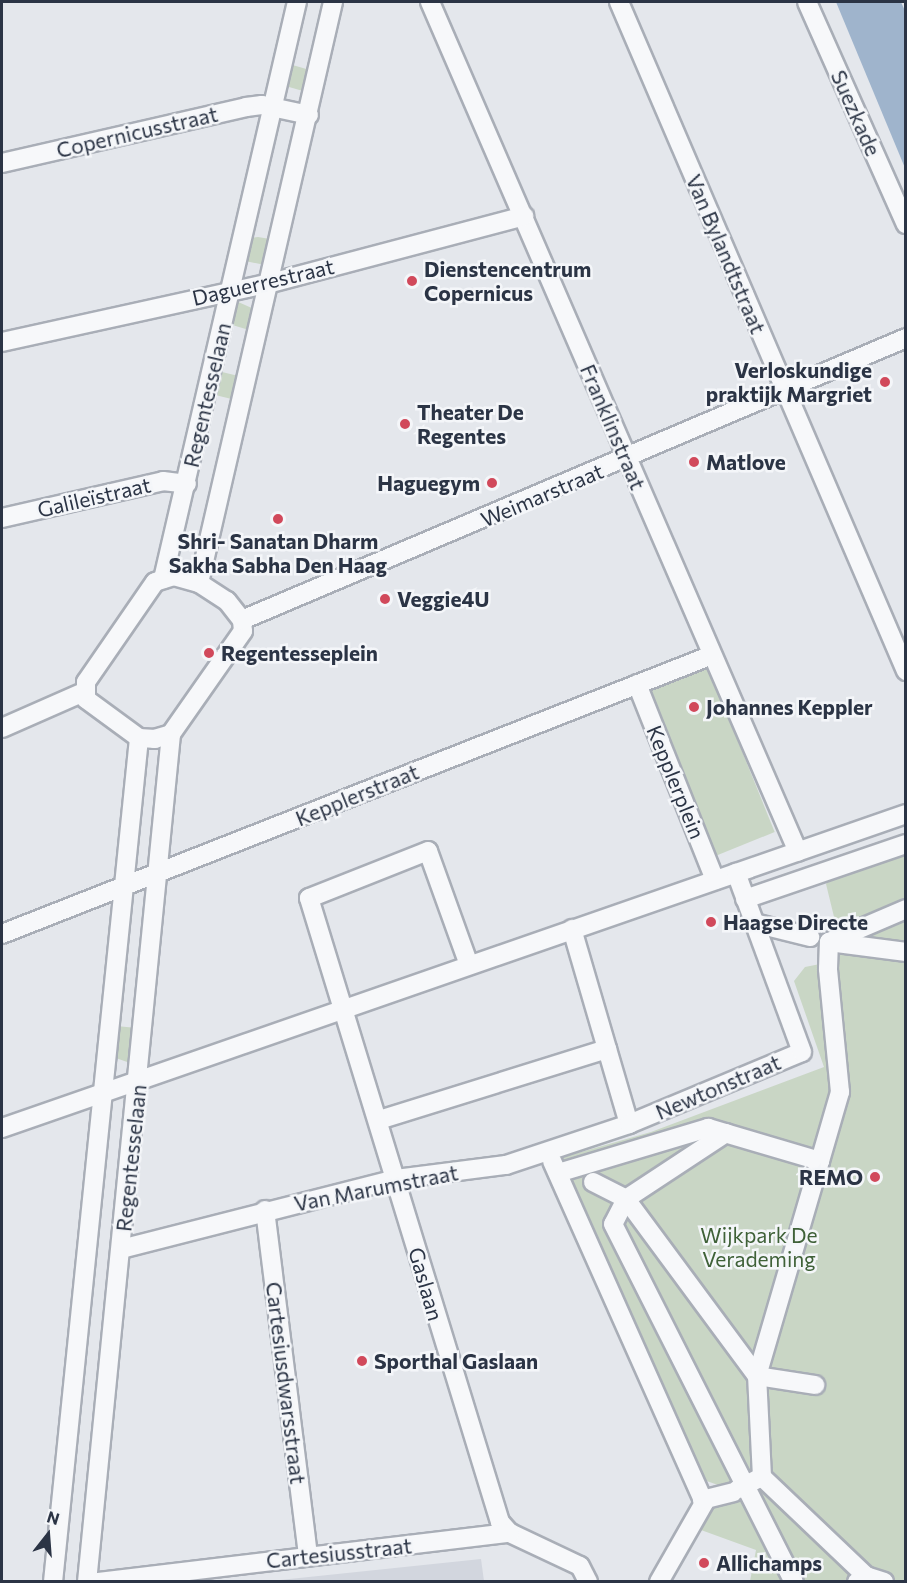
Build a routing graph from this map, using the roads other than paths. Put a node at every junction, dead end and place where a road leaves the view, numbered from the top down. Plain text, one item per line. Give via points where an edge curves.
1 (297, 2) edge
2 (333, 2) edge
3 (430, 2) edge
4 (619, 2) edge
5 (807, 2) edge
6 (274, 106) junction
7 (309, 115) junction
8 (2, 163) edge
9 (524, 216) junction
10 (906, 224) edge
11 (271, 283) junction
12 (231, 289) junction
13 (906, 338) edge
14 (2, 342) edge
15 (784, 392) junction
16 (626, 459) junction
17 (186, 484) junction
18 (2, 518) edge
19 (163, 579) junction
20 (199, 583) junction
21 (242, 620) junction
22 (712, 655) junction
23 (906, 671) edge
24 (637, 684) junction
25 (84, 692) junction
26 (2, 728) edge
27 (171, 734) junction
28 (139, 738) junction
29 (906, 814) edge
30 (906, 844) edge
31 (798, 852) junction
32 (160, 872) junction
33 (736, 873) junction
34 (715, 880) junction
35 (123, 886) junction
36 (745, 899) junction
37 (906, 909) edge
38 (754, 922) junction
39 (572, 929) junction
40 (2, 934) edge
41 (810, 937) dead end
42 (829, 942) junction
43 (906, 952) edge
44 (469, 965) junction
45 (345, 1007) junction
46 (607, 1049) junction
47 (140, 1080) junction
48 (103, 1092) junction
49 (379, 1120) junction
50 (629, 1124) junction
51 (2, 1128) edge
52 (726, 1133) junction
53 (542, 1154) junction
54 (820, 1161) junction
55 (558, 1173) junction
56 (396, 1179) junction
57 (626, 1199) junction
58 (265, 1210) junction
59 (120, 1249) junction
60 (758, 1376) junction
61 (815, 1385) dead end
62 (762, 1477) junction
63 (738, 1489) junction
64 (702, 1500) junction
65 (510, 1533) junction
66 (308, 1556) junction
67 (220, 1574) edge
68 (861, 1579) edge
69 (53, 1581) edge
70 (87, 1581) edge
71 (97, 1581) edge
72 (588, 1581) edge
73 (659, 1581) edge
74 (794, 1581) edge
75 (884, 1581) edge

1 - 6 street, Regentesselaan
2 - 7 street, Regentesselaan
3 - 9 street, Franklinstraat
4 - 15 street, Van Bylandtstraat
5 - 10 street, Suezkade
6 - 7 street
6 - 8 street, Copernicusstraat via 246,107
6 - 12 street, Regentesselaan
7 - 11 street, Regentesselaan
9 - 11 street, Daguerrestraat
9 - 16 street, Franklinstraat
11 - 12 street, Daguerrestraat
11 - 20 street, Regentesselaan
12 - 14 street, Daguerrestraat
12 - 17 street, Regentesselaan
13 - 15 street, Weimarstraat
15 - 16 street, Weimarstraat
15 - 23 street, Van Bylandtstraat
16 - 21 street, Weimarstraat
16 - 22 street, Franklinstraat
17 - 18 street, Galileïstraat via 163,481
17 - 19 street, Regentesselaan
19 - 20 street via 184,578
19 - 25 street via 155,582 121,629 86,682
20 - 21 street via 227,602
21 - 27 street via 238,641
22 - 24 street, Kepplerstraat
22 - 31 street, Franklinstraat
24 - 32 street, Kepplerstraat
24 - 34 street, Kepplerplein
25 - 26 street
25 - 28 street via 92,706
27 - 28 street
27 - 32 street, Regentesselaan
28 - 35 street, Regentesselaan
29 - 31 street
30 - 36 street
31 - 33 street
32 - 35 street, Kepplerstraat
32 - 47 street, Regentesselaan
33 - 34 street
33 - 36 street, Newtonstraat
34 - 39 street
35 - 40 street, Kepplerstraat
35 - 48 street, Regentesselaan
36 - 38 street, Newtonstraat
37 - 42 street
38 - 41 street
38 - 50 street, Newtonstraat via 802,1052
39 - 44 street
39 - 46 street, Newtonstraat
42 - 43 street
42 - 54 street via 840,1092
44 - 45 street
44 - 45 street via 428,851 309,898
45 - 47 street
45 - 49 street, Gaslaan
46 - 49 street
46 - 50 street, Newtonstraat
47 - 48 street
47 - 59 street, Regentesselaan
48 - 51 street
48 - 69 street, Regentesselaan
49 - 56 street, Gaslaan
50 - 53 street, Van Marumstraat
52 - 54 street
52 - 55 street via 708,1128
52 - 57 street
53 - 55 street
53 - 56 street, Van Marumstraat via 506,1165
54 - 60 street
55 - 57 street via 586,1179
55 - 64 street
56 - 58 street, Van Marumstraat
56 - 65 street, Gaslaan via 478,1455 500,1522
57 - 60 street
57 - 63 street via 613,1224
58 - 59 street, Van Marumstraat
58 - 66 street, Cartesiusdwarsstraat
59 - 70 street, Regentesselaan
60 - 61 street
60 - 62 street
62 - 63 street
62 - 68 street
63 - 64 street
63 - 74 street
64 - 73 street
65 - 66 street, Cartesiusstraat
65 - 72 street via 580,1566
66 - 67 street, Cartesiusstraat
67 - 71 street, Cartesiusstraat
68 - 75 street

